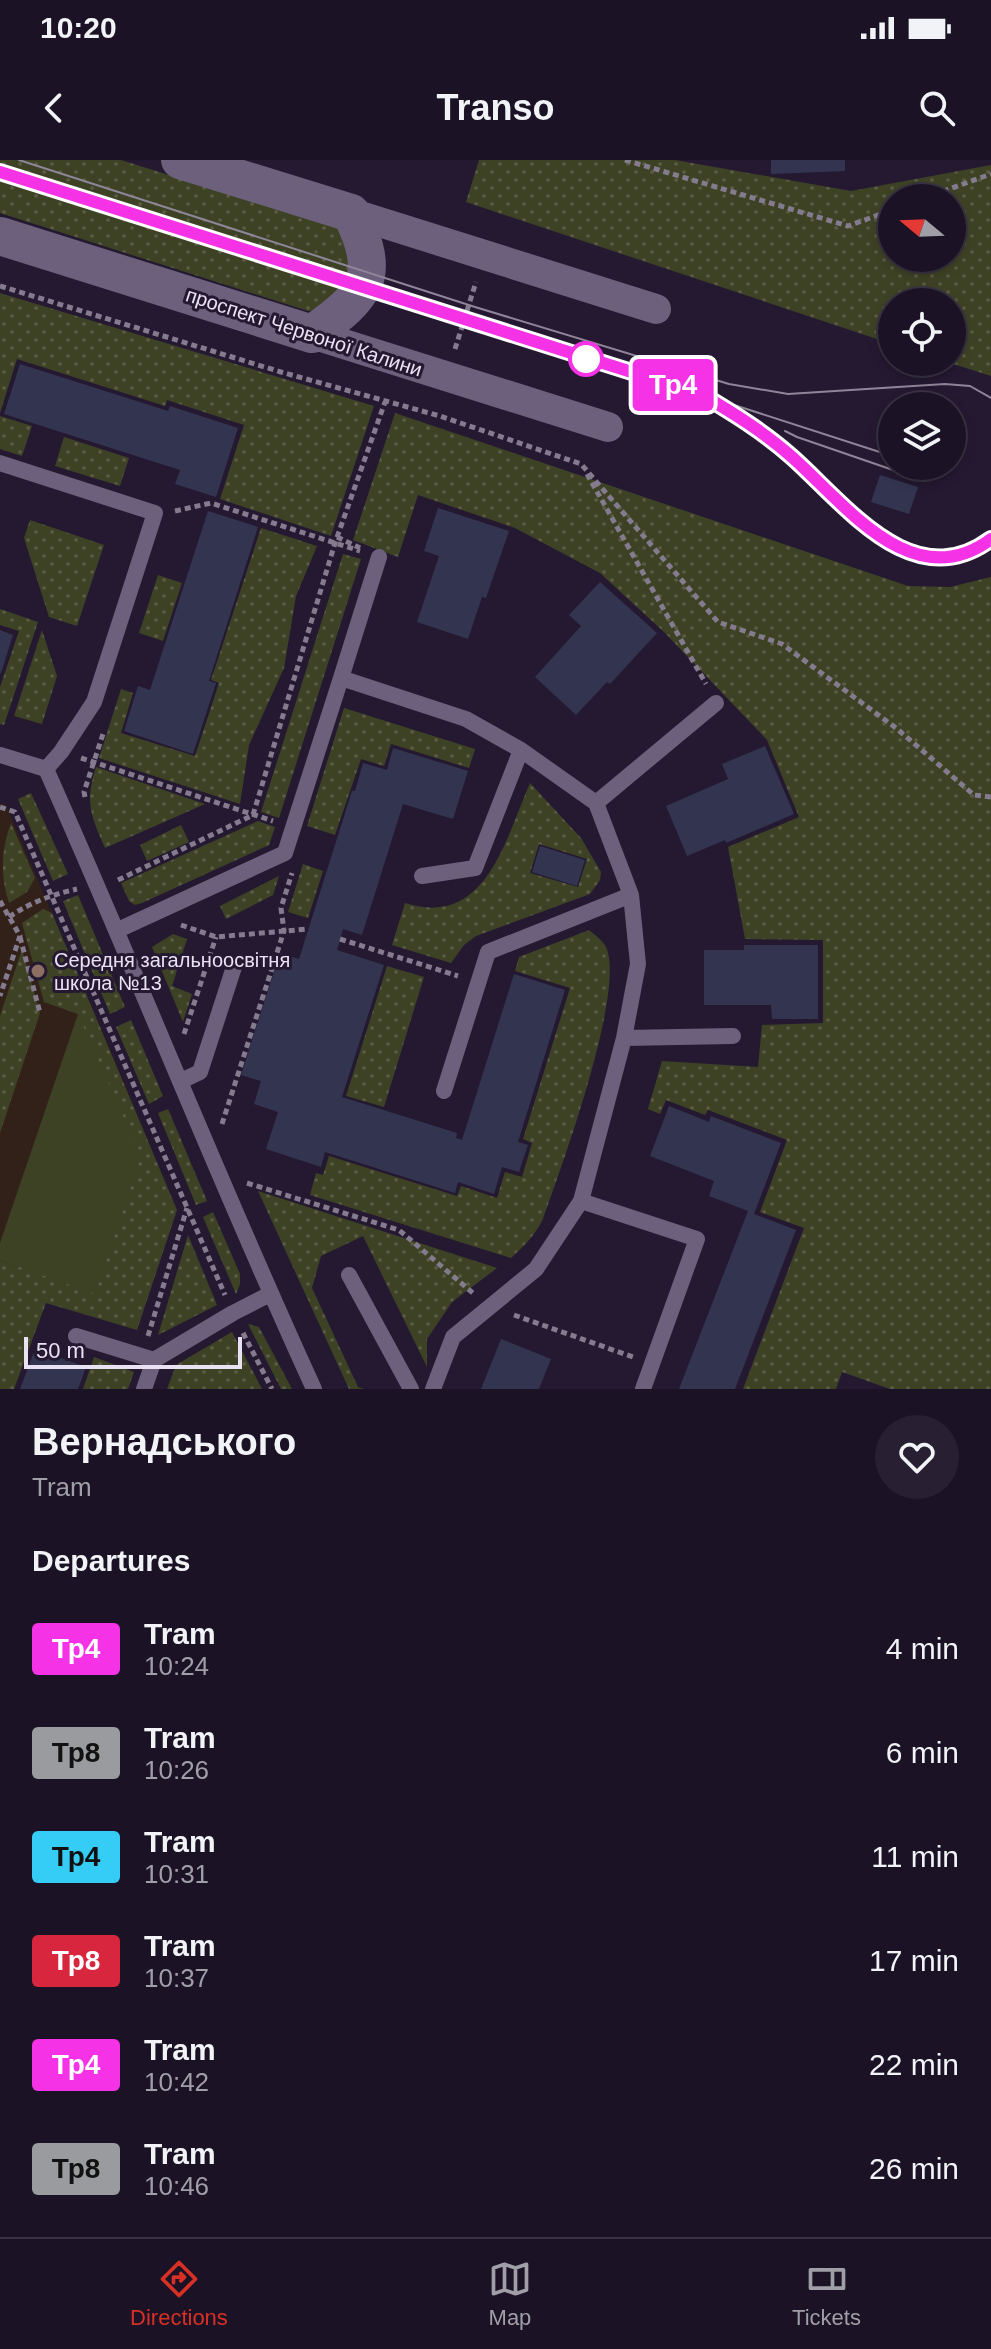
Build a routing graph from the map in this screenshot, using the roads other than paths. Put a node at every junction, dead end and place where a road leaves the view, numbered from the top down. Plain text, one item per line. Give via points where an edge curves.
1 (180, 160) edge
2 (351, 213) junction
3 (0, 236) edge
4 (656, 309) dead end
5 (312, 334) junction
6 (608, 427) dead end
7 (0, 463) edge
8 (379, 557) dead end
9 (341, 678) junction
10 (716, 703) road end
11 (521, 750) junction
12 (0, 755) edge
13 (46, 769) junction
14 (596, 803) junction
15 (422, 876) dead end
16 (631, 895) junction
17 (118, 930) junction
18 (234, 967) dead end
19 (733, 1036) dead end
20 (624, 1038) junction
21 (181, 1081) junction
22 (444, 1091) dead end
23 (581, 1201) junction
24 (349, 1275) dead end
25 (270, 1294) junction
26 (76, 1336) dead end
27 (154, 1360) junction
28 (144, 1389) edge
29 (314, 1389) edge
30 (411, 1389) edge
31 (433, 1389) edge
32 (643, 1389) edge

1 - 2 street
2 - 4 street
2 - 5 street via 364,239 368,272 363,287 341,313
3 - 5 street, проспект Червоної Калини
5 - 6 street, проспект Червоної Калини
7 - 13 lane via 155,513 94,702
8 - 9 lane
9 - 11 lane via 466,719
9 - 17 lane via 285,853
10 - 14 lane
11 - 14 lane
11 - 15 lane via 475,868
12 - 13 lane
13 - 17 lane
14 - 16 lane
16 - 20 lane via 638,964
16 - 22 lane via 488,952
17 - 21 lane
18 - 21 lane via 200,1072
19 - 20 lane
20 - 23 lane
21 - 25 lane
23 - 31 lane via 536,1269 453,1337
23 - 32 lane via 697,1239
24 - 30 lane
25 - 27 lane
25 - 29 lane
26 - 27 lane
27 - 28 lane

